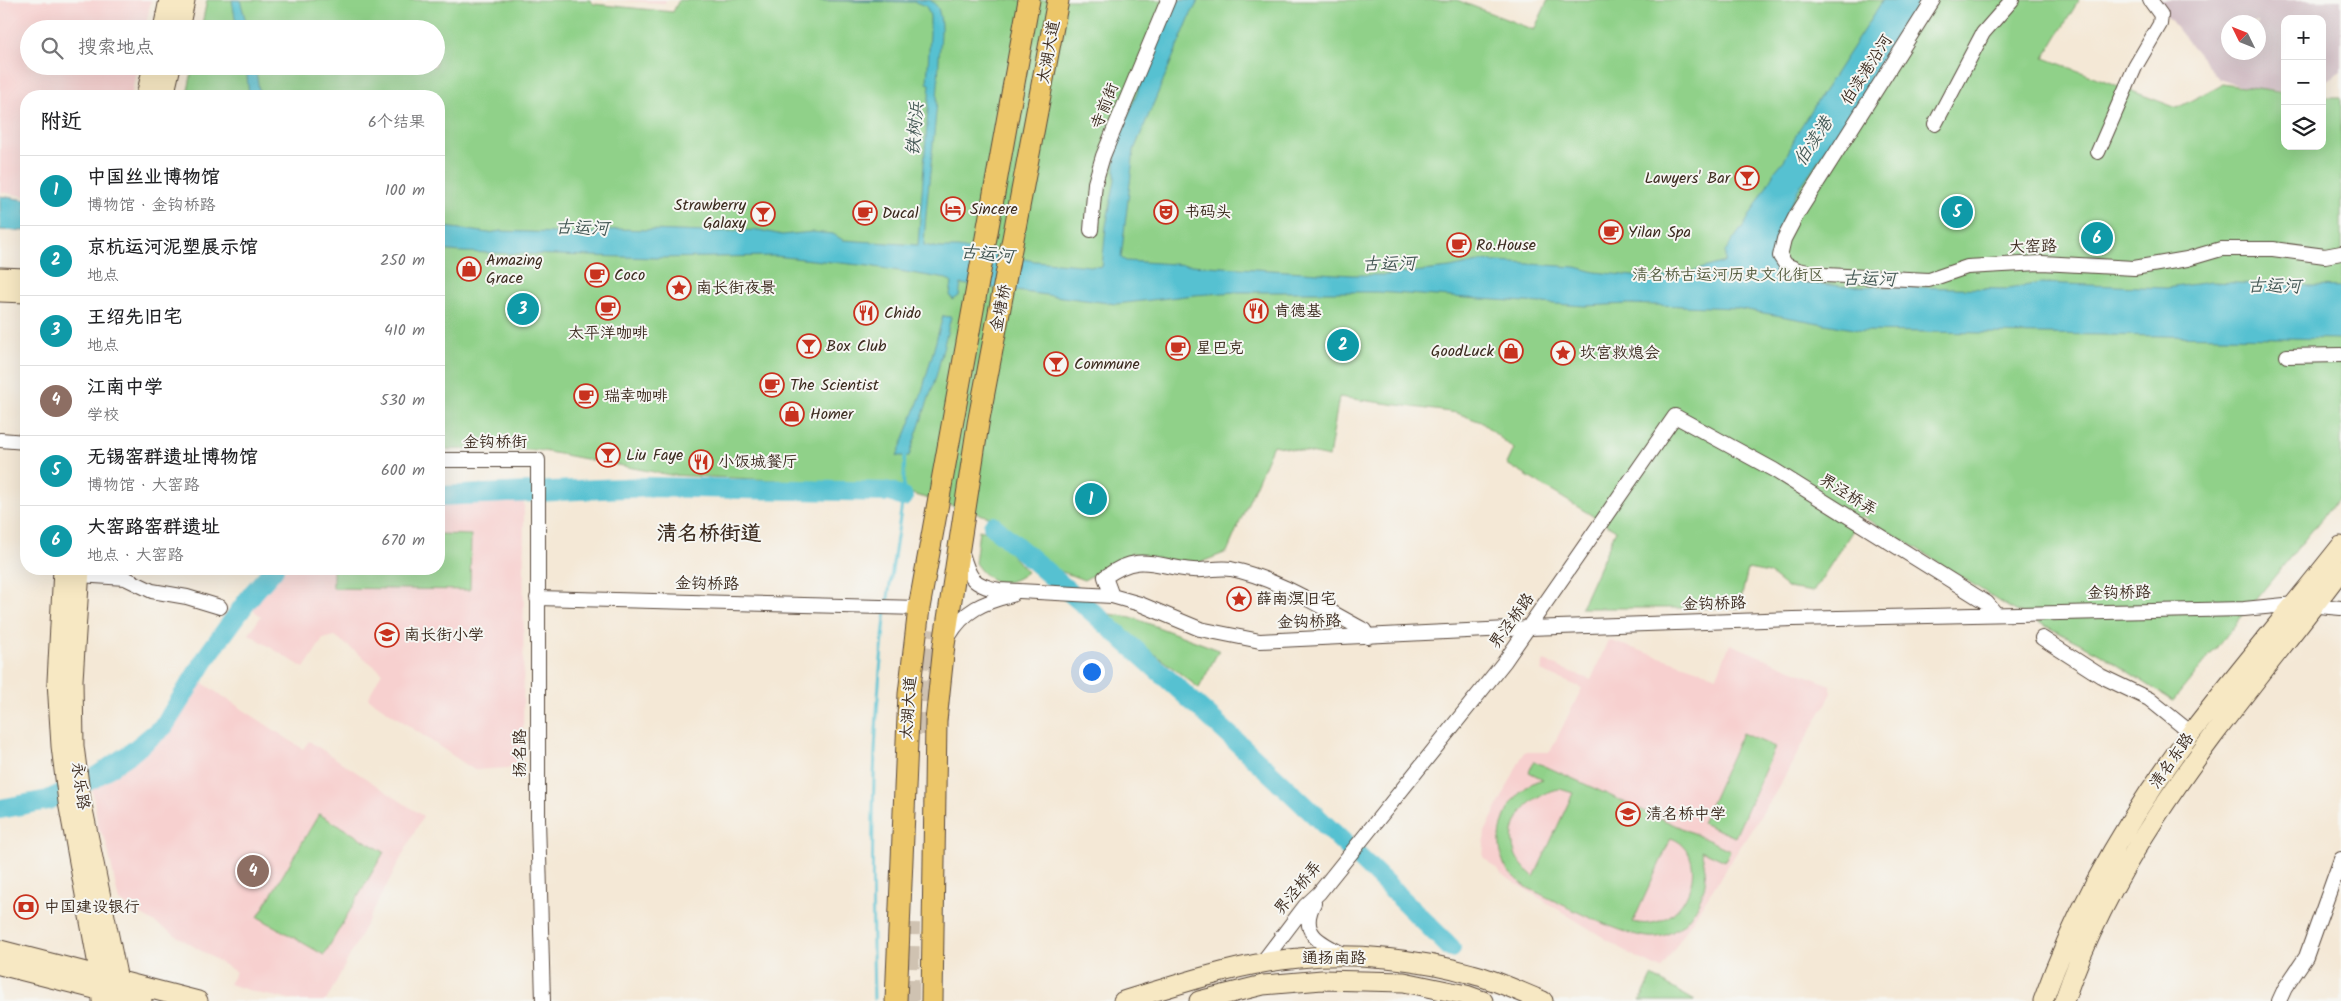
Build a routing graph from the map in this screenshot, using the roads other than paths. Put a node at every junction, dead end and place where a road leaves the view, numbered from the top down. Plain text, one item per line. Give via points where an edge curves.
1 (169, 0) edge
2 (186, 0) edge
3 (1029, 0) edge
4 (1058, 0) edge
5 (1168, 0) edge
6 (1933, 0) edge
7 (2012, 0) edge
8 (2150, 0) edge
9 (165, 20) edge
10 (181, 20) edge
11 (152, 75) edge
12 (169, 75) edge
13 (148, 90) edge
14 (165, 90) edge
15 (1040, 104) joint
16 (1936, 124) dead end
17 (2098, 152) dead end
18 (1090, 230) dead end
19 (2341, 253) edge
20 (1786, 265) joint
21 (0, 277) edge
22 (20, 278) edge
23 (0, 292) edge
24 (20, 294) edge
25 (2341, 355) edge
26 (2287, 356) dead end
27 (1675, 416) joint
28 (978, 424) joint
29 (0, 440) edge
30 (20, 442) edge
31 (445, 460) edge
32 (538, 472) joint
33 (960, 546) junction
34 (2341, 546) edge
35 (2341, 570) edge
36 (73, 575) edge
37 (103, 575) edge
38 (1032, 590) junction
39 (1112, 596) junction
40 (537, 598) junction
41 (2295, 604) junction
42 (2316, 605) junction
43 (220, 607) dead end
44 (919, 608) junction
45 (2341, 608) edge
46 (1996, 614) junction
47 (1529, 628) junction
48 (1368, 638) junction
49 (2042, 638) dead end
50 (944, 645) junction
51 (2191, 733) junction
52 (1364, 835) joint
53 (2341, 859) edge
54 (1318, 893) junction
55 (0, 950) edge
56 (1350, 957) junction
57 (1261, 964) junction
58 (0, 965) edge
59 (110, 991) edge
60 (142, 1001) edge
61 (198, 1001) edge
62 (543, 1001) edge
63 (896, 1001) edge
64 (932, 1001) edge
65 (1123, 1001) edge
66 (1199, 1001) edge
67 (1483, 1001) edge
68 (1543, 1001) edge
69 (2043, 1001) edge
70 (2064, 1001) edge
71 (2279, 1001) edge

1 - 9 main road
2 - 10 main road
3 - 44 main road, 太湖大道
4 - 15 main road, 太湖大道
5 - 18 street, 寺前街 via 1103,156 1095,183
6 - 20 street, 伯渎港沿河 via 1796,216 1780,248 1780,256
7 - 16 street via 1983,33
8 - 17 street via 2161,15 2160,24 2135,67
11 - 13 main road
12 - 14 main road
15 - 28 main road, 金塘桥
19 - 20 street, 大窑路 via 2325,256 2273,249 2221,249 2187,260 2134,268 2042,263 1968,267 1929,280 1825,275
21 - 22 main road
23 - 24 main road
25 - 26 street
27 - 46 street, 界泾桥弄 via 1782,475 1987,603
27 - 47 street, 界泾桥路
28 - 33 main road, 太湖大道
29 - 30 street
31 - 32 street, 金钩桥街 via 538,460
32 - 40 street, 扬名路
33 - 38 street via 968,571 982,587
33 - 50 main road, 太湖大道
34 - 41 main road, 清名东路
35 - 42 main road, 清名东路
36 - 59 main road, 永乐路 via 57,681
37 - 43 street via 125,578 152,591
38 - 39 street, 金钩桥路
38 - 50 street via 985,602 968,611 956,623
39 - 48 street, 金钩桥路 via 1200,629 1260,642
39 - 48 street via 1105,577 1132,562 1144,561 1193,570 1229,569 1253,574 1301,597 1364,630
40 - 44 street, 金钩桥路
40 - 62 street, 扬名路
41 - 42 street, 金钩桥路
41 - 46 street, 金钩桥路 via 2244,609
41 - 51 main road, 清名东路
42 - 45 street, 金钩桥路
42 - 70 main road, 清名东路 via 2273,656 2153,819 2087,941
44 - 63 main road, 太湖大道 via 909,694
46 - 47 street, 金钩桥路
47 - 48 street, 金钩桥路
47 - 52 street, 界泾桥路
49 - 51 street via 2102,676 2149,699
50 - 64 main road, 太湖大道 via 936,721
51 - 69 main road, 清名东路 via 2096,881 2065,943
52 - 54 street, 界泾桥弄
53 - 71 street via 2306,957
54 - 56 street via 1308,914 1308,926 1315,938
54 - 57 street, 界泾桥弄
55 - 59 main road
56 - 57 main road, 通扬南路 via 1299,958
56 - 68 main road, 通扬南路 via 1406,961 1472,974
57 - 65 main road, 通扬南路
58 - 59 main road
59 - 60 main road
59 - 61 main road
66 - 67 main road, 通扬南路 via 1263,985 1322,980 1404,982

